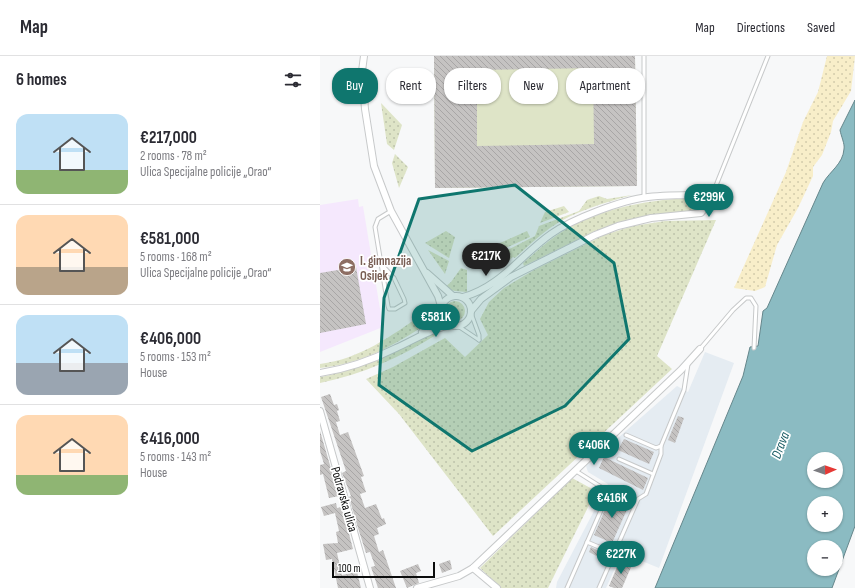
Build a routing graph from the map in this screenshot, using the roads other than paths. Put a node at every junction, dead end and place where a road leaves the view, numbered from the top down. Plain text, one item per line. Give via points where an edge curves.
1 (364, 56) edge
2 (644, 56) edge
3 (768, 56) edge
4 (706, 197) junction
5 (644, 198) junction
6 (390, 211) junction
7 (381, 264) junction
8 (422, 268) junction
9 (453, 296) junction
10 (463, 297) junction
11 (441, 306) junction
12 (471, 312) junction
13 (441, 314) junction
14 (450, 325) junction
15 (458, 326) junction
16 (418, 336) junction
17 (754, 348) dead end
18 (700, 349) joint
19 (688, 362) junction
20 (320, 373) edge
21 (320, 411) edge
22 (626, 435) dead end
23 (661, 446) junction
24 (619, 459) dead end
25 (576, 471) junction
26 (653, 474) junction
27 (609, 492) junction
28 (636, 502) junction
29 (587, 542) junction
30 (613, 553) junction
31 (473, 568) junction
32 (437, 586) edge
33 (370, 588) edge
34 (417, 588) edge
35 (497, 588) edge
36 (568, 588) edge
37 (599, 588) edge

1 - 6 street via 363,82 368,137 374,166
2 - 5 lane
3 - 4 lane via 717,183
4 - 5 street via 700,195
4 - 12 street via 707,205 701,213 634,222 576,243 511,277 481,299
5 - 10 street via 609,208 564,226 551,234 498,280 476,293
6 - 7 lane via 375,223
6 - 8 street
7 - 7 lane via 388,306 389,309 395,309 405,302 394,278
8 - 9 street
8 - 11 street
9 - 10 street
9 - 11 street via 444,300
10 - 12 street via 470,304
11 - 13 street
12 - 15 street via 466,322
12 - 15 lane via 479,340
13 - 14 street
13 - 16 street
14 - 15 street
14 - 16 street
16 - 20 street via 375,358
17 - 18 lane via 756,306 750,298 746,298
18 - 19 street
19 - 23 lane via 684,390
19 - 25 street
21 - 33 street, Podravska ulica
22 - 23 lane via 656,448
23 - 26 lane via 661,454
24 - 26 lane
25 - 27 lane
25 - 31 street
26 - 28 lane via 646,494
27 - 28 lane
27 - 29 lane
28 - 30 lane
29 - 30 lane
29 - 36 lane
30 - 37 lane
31 - 32 street
31 - 35 street
32 - 34 street

